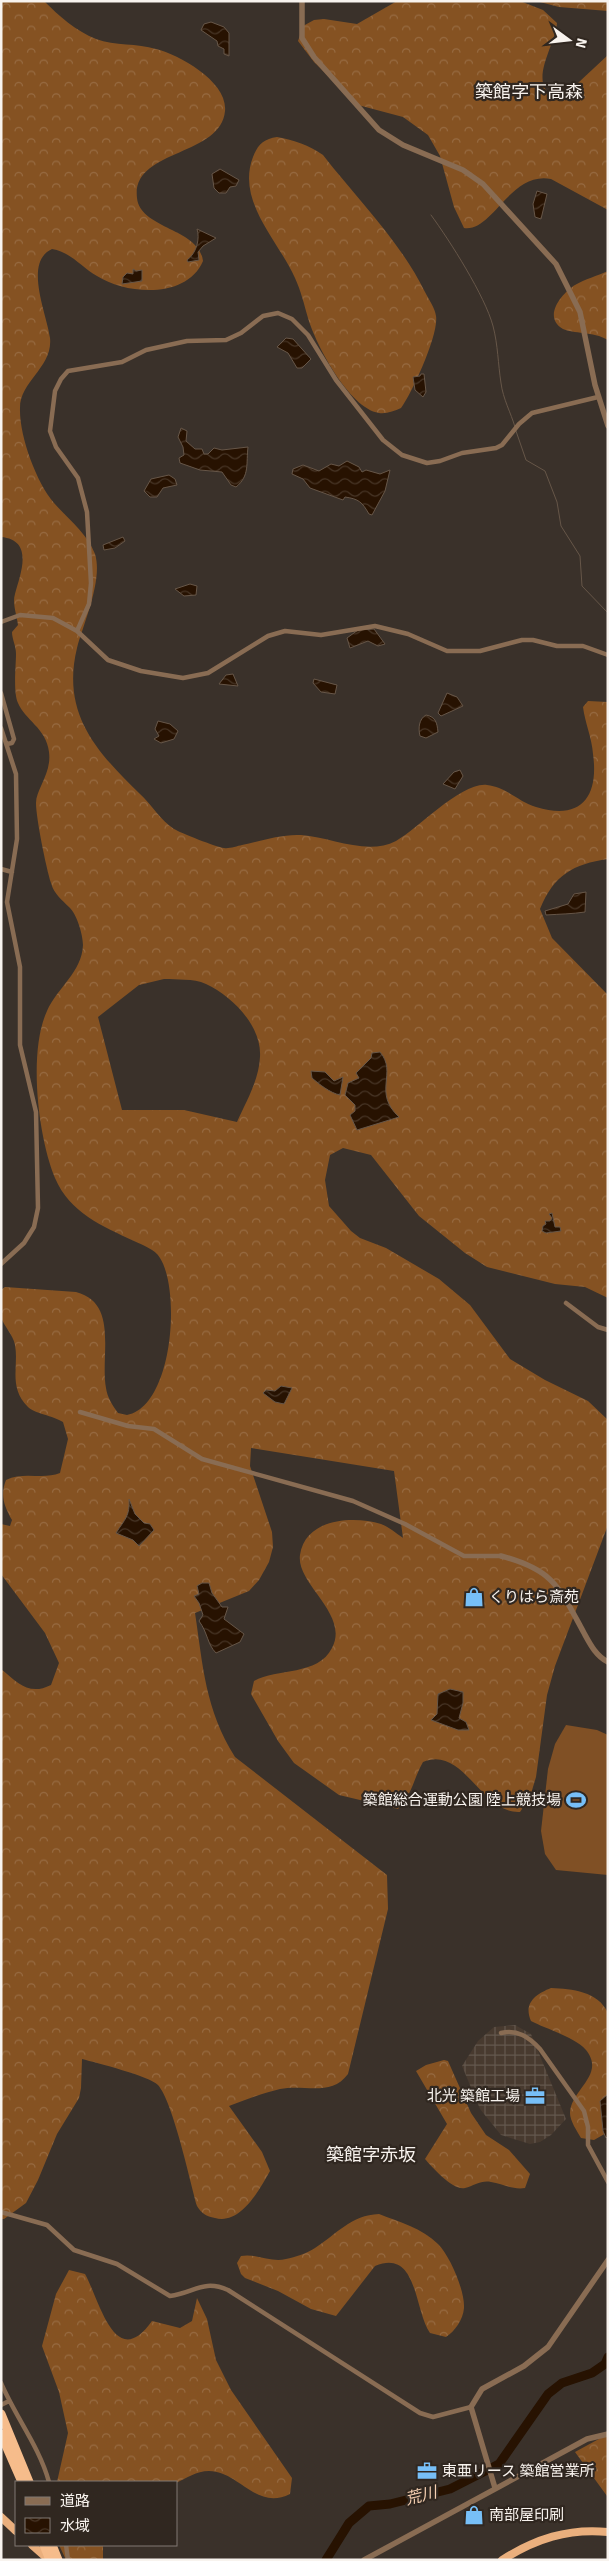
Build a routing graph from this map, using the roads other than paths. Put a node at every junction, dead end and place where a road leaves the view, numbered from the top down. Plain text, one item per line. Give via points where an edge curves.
1 (302, 1) edge
2 (598, 396) junction
3 (608, 426) edge
4 (1, 622) edge
5 (77, 631) junction
6 (608, 655) edge
7 (1, 693) edge
8 (1, 728) edge
9 (7, 744) junction
10 (1, 870) edge
11 (12, 872) junction
12 (1, 1264) edge
13 (566, 1303) dead end
14 (608, 1330) edge
15 (80, 1412) dead end
16 (501, 1556) joint
17 (608, 1662) edge
18 (501, 2033) dead end
19 (608, 2182) edge
20 (1, 2212) edge
21 (608, 2260) edge
22 (1, 2383) edge
23 (5, 2404) edge
24 (471, 2407) junction
25 (1, 2414) edge
26 (1, 2434) edge
27 (608, 2434) edge
28 (22, 2481) edge
29 (29, 2481) edge
30 (49, 2481) edge
31 (495, 2488) junction
32 (1, 2517) edge
33 (15, 2530) edge
34 (608, 2532) edge
35 (33, 2546) edge
36 (44, 2546) edge
37 (52, 2546) edge
38 (66, 2546) edge
39 (49, 2560) edge
40 (58, 2560) edge
41 (68, 2560) edge
42 (364, 2560) edge
43 (502, 2560) edge

1 - 2 street via 302,38 314,57 379,130 403,145 463,170 483,184 556,264 580,312
2 - 3 street
2 - 5 street via 532,413 499,447 427,463 402,455 383,440 327,368 308,335 292,319 278,313 263,316 226,340 187,341 146,350 122,362 68,371 55,391 50,432 78,478 87,512 91,583 89,604
4 - 5 street via 11,616 35,614 53,618
5 - 6 street via 108,660 141,671 184,678 208,672 268,636 285,631 321,635 374,626 408,634 447,651 480,651 533,640 557,646 583,646
7 - 9 street via 14,739
8 - 9 street
9 - 11 street via 16,774 18,801
10 - 11 street
11 - 12 street via 7,902 20,967 20,1045 36,1112 38,1208 34,1227 24,1243
13 - 14 street via 598,1327
15 - 16 street via 128,1426 154,1429 202,1459 353,1500 464,1556
16 - 17 street via 543,1572 560,1588 593,1649
18 - 19 street via 518,2032 540,2049 584,2112 588,2145
20 - 24 street via 47,2225 74,2250 117,2264 170,2296 204,2285 228,2290 420,2413 433,2417
21 - 24 street via 548,2347 524,2366 482,2389
22 - 23 street
23 - 30 street via 43,2460
24 - 31 street
25 - 29 highway
26 - 28 highway
27 - 31 street via 587,2439
31 - 42 street
32 - 33 highway
34 - 43 highway via 554,2535
35 - 39 highway
36 - 39 highway
37 - 40 highway
38 - 41 street

